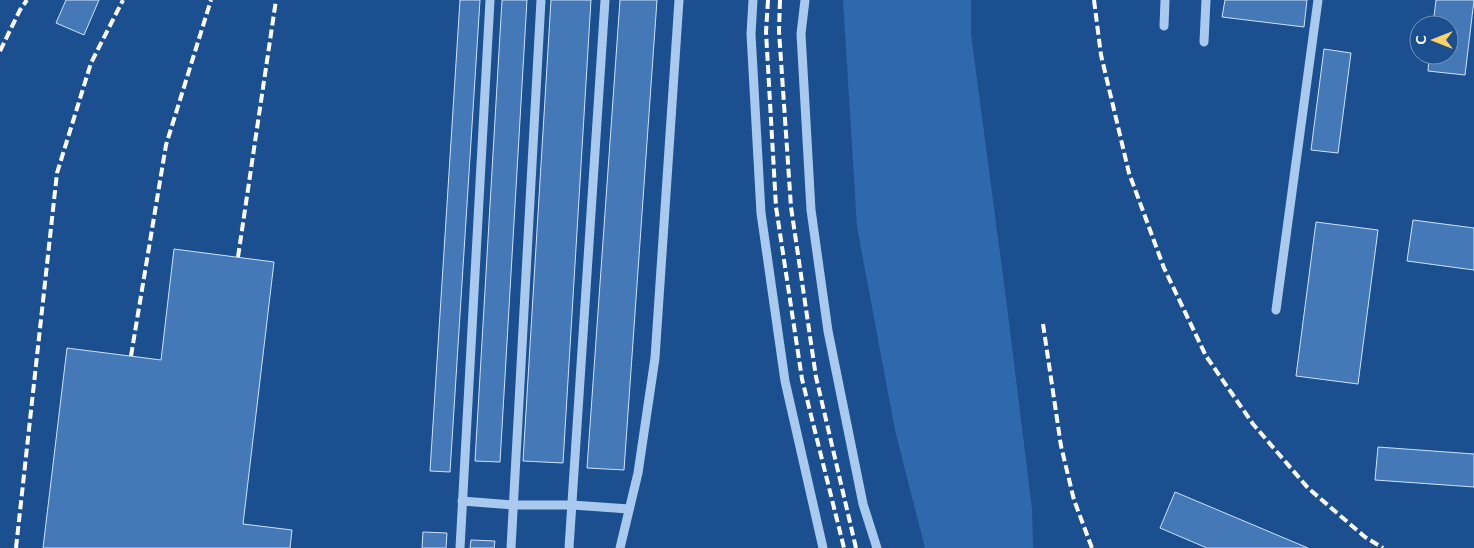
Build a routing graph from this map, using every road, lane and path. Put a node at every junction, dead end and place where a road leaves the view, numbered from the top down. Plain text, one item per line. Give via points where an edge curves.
1 (490, 0) edge
2 (540, 0) edge
3 (604, 0) edge
4 (679, 0) edge
5 (753, 0) edge
6 (805, 0) edge
7 (1165, 0) edge
8 (1206, 0) edge
9 (1318, 0) edge
10 (1164, 26) dead end
11 (1204, 42) dead end
12 (1276, 310) dead end
13 (462, 501) junction
14 (513, 505) junction
15 (572, 505) junction
16 (629, 509) junction
17 (460, 548) edge
18 (511, 548) edge
19 (569, 548) edge
20 (620, 548) edge
21 (823, 548) edge
22 (877, 548) edge

1 - 13 lane
2 - 14 lane
3 - 15 lane
4 - 16 lane via 655,358 638,473
5 - 21 lane via 751,34 761,213 785,381
6 - 22 lane via 801,34 811,210 828,331 864,504
7 - 10 lane
8 - 11 lane
9 - 12 lane
13 - 14 lane
13 - 17 lane
14 - 15 lane
14 - 18 lane
15 - 16 lane
15 - 19 lane
16 - 20 lane

